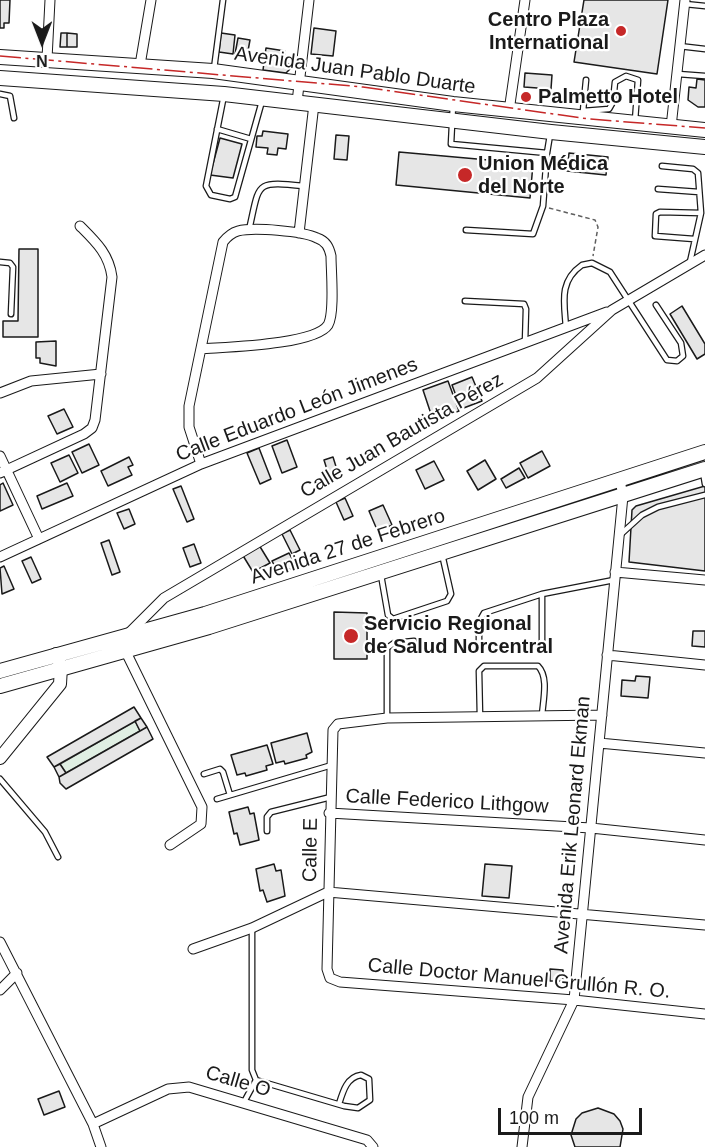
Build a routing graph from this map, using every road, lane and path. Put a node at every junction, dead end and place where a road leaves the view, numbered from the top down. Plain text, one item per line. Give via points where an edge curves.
1 (50, 0) edge
2 (150, 0) edge
3 (223, 0) edge
4 (309, 0) edge
5 (525, 0) edge
6 (685, 2) edge
7 (705, 6) edge
8 (679, 46) junction
9 (705, 49) edge
10 (0, 57) edge
11 (46, 59) junction
12 (140, 65) junction
13 (213, 71) junction
14 (676, 74) junction
15 (705, 76) edge
16 (0, 78) edge
17 (586, 80) dead end
18 (300, 83) junction
19 (0, 94) edge
20 (224, 94) junction
21 (263, 98) junction
22 (297, 102) junction
23 (314, 104) junction
24 (453, 104) junction
25 (509, 111) junction
26 (583, 114) junction
27 (14, 118) dead end
28 (452, 120) junction
29 (635, 124) junction
30 (672, 128) junction
31 (217, 129) junction
32 (705, 130) edge
33 (551, 132) junction
34 (251, 139) junction
35 (705, 147) edge
36 (547, 153) junction
37 (662, 166) dead end
38 (304, 186) junction
39 (658, 189) dead end
40 (699, 192) junction
41 (543, 206) junction
42 (701, 213) junction
43 (80, 226) dead end
44 (249, 230) junction
45 (466, 230) dead end
46 (299, 234) junction
47 (694, 239) junction
48 (705, 255) edge
49 (0, 262) edge
50 (690, 262) junction
51 (592, 263) junction
52 (628, 300) junction
53 (465, 301) dead end
54 (656, 305) dead end
55 (612, 310) junction
56 (11, 314) dead end
57 (566, 327) junction
58 (525, 343) junction
59 (201, 349) junction
60 (101, 374) junction
61 (0, 393) edge
62 (705, 452) edge
63 (0, 456) edge
64 (201, 465) junction
65 (3, 471) edge
66 (704, 474) edge
67 (620, 480) junction
68 (705, 495) edge
69 (622, 496) junction
70 (619, 536) junction
71 (39, 538) junction
72 (442, 553) junction
73 (0, 557) edge
74 (381, 573) junction
75 (615, 576) junction
76 (705, 580) edge
77 (542, 594) junction
78 (128, 633) junction
79 (414, 641) dead end
80 (542, 642) dead end
81 (479, 647) dead end
82 (123, 650) junction
83 (56, 654) junction
84 (608, 655) junction
85 (705, 665) edge
86 (61, 667) junction
87 (0, 671) edge
88 (0, 686) edge
89 (602, 715) junction
90 (542, 716) junction
91 (480, 717) junction
92 (387, 718) junction
93 (599, 743) junction
94 (705, 753) edge
95 (0, 758) edge
96 (333, 765) junction
97 (204, 774) dead end
98 (0, 780) edge
99 (230, 795) junction
100 (331, 797) junction
101 (217, 799) dead end
102 (329, 813) junction
103 (591, 828) junction
104 (267, 831) dead end
105 (705, 840) edge
106 (170, 845) dead end
107 (58, 857) dead end
108 (328, 892) junction
109 (583, 913) junction
110 (705, 925) edge
111 (252, 928) junction
112 (0, 942) edge
113 (193, 949) dead end
114 (17, 973) junction
115 (330, 978) joint
116 (0, 990) edge
117 (574, 1000) junction
118 (705, 1014) edge
119 (256, 1080) junction
120 (244, 1102) junction
121 (339, 1104) junction
122 (93, 1124) junction
123 (101, 1147) edge
124 (373, 1147) edge
125 (522, 1147) edge

1 - 11 street
2 - 12 street
3 - 13 lane
4 - 18 street
5 - 25 street
6 - 7 lane
6 - 8 street
8 - 9 lane
8 - 14 street
10 - 11 main road, Avenida Juan Pablo Duarte
11 - 12 main road, Avenida Juan Pablo Duarte
12 - 13 main road, Avenida Juan Pablo Duarte
13 - 18 main road, Avenida Juan Pablo Duarte
14 - 15 lane
14 - 30 street
16 - 20 main road, Avenida Juan Pablo Duarte
17 - 26 lane
18 - 22 street
18 - 24 main road, Avenida Juan Pablo Duarte
19 - 27 lane via 10,96
20 - 21 main road, Avenida Juan Pablo Duarte
20 - 31 lane
21 - 22 main road, Avenida Juan Pablo Duarte
21 - 34 lane
22 - 23 main road, Avenida Juan Pablo Duarte
23 - 28 main road, Avenida Juan Pablo Duarte
23 - 38 street
24 - 25 main road, Avenida Juan Pablo Duarte
24 - 28 lane
25 - 26 main road, Avenida Juan Pablo Duarte
26 - 29 main road, Avenida Juan Pablo Duarte
26 - 29 lane via 609,109 615,82 621,76 630,77 638,80
28 - 33 main road, Avenida Juan Pablo Duarte
28 - 36 lane via 451,144
29 - 30 main road, Avenida Juan Pablo Duarte
30 - 32 main road, Avenida Juan Pablo Duarte
31 - 34 lane
31 - 34 lane via 206,186 211,195 235,197
33 - 35 main road, Avenida Juan Pablo Duarte
33 - 36 lane
36 - 41 lane
37 - 40 lane via 696,170
38 - 44 lane via 263,186 257,194
38 - 46 street
39 - 40 lane
40 - 42 lane
41 - 45 lane via 533,234
41 - 51 path via 597,222
42 - 47 lane
42 - 47 lane via 656,214 655,236
43 - 60 street via 98,243 112,277
44 - 46 street
44 - 59 street via 234,232 223,242
46 - 59 street via 317,237 331,255 328,325 302,339
47 - 50 lane
48 - 50 street, Calle Juan Bautista Pérez
49 - 56 lane via 13,267
50 - 52 street, Calle Juan Bautista Pérez
51 - 52 lane via 610,272
51 - 57 lane via 582,265 568,279 563,294
52 - 54 lane via 667,360 677,361 683,356 681,343
52 - 55 street, Calle Juan Bautista Pérez
53 - 58 lane via 524,304
55 - 57 street, Calle Eduardo León Jimenes
55 - 78 street, Calle Juan Bautista Pérez via 537,378 164,598
57 - 58 street, Calle Eduardo León Jimenes
58 - 64 street, Calle Eduardo León Jimenes
59 - 64 street via 188,416
60 - 61 street via 31,381
60 - 65 street via 92,428
62 - 67 main road, Avenida 27 de Febrero
63 - 65 street
64 - 71 street, Calle Eduardo León Jimenes
65 - 71 street
66 - 69 main road, Avenida 27 de Febrero
67 - 69 street, Avenida Erik Leonard Ekman
67 - 78 main road, Avenida 27 de Febrero via 205,614
68 - 70 lane via 658,507 642,515
69 - 70 street, Avenida Erik Leonard Ekman
69 - 72 main road, Avenida 27 de Febrero
70 - 75 street, Avenida Erik Leonard Ekman
71 - 73 street, Calle Eduardo León Jimenes
72 - 74 main road, Avenida 27 de Febrero
72 - 74 lane via 451,598 399,618 388,615
74 - 82 main road, Avenida 27 de Febrero
75 - 76 street
75 - 77 lane
75 - 84 street, Avenida Erik Leonard Ekman
77 - 80 lane
77 - 81 lane via 480,615
78 - 82 street, Calle Juan Bautista Pérez
78 - 83 main road, Avenida 27 de Febrero
79 - 92 lane via 394,643 387,648
82 - 86 main road, Avenida 27 de Febrero
82 - 106 street via 202,807 201,824
83 - 86 street
83 - 87 main road, Avenida 27 de Febrero
84 - 85 street
84 - 89 street, Avenida Erik Leonard Ekman
86 - 88 main road, Avenida 27 de Febrero
86 - 95 street via 57,689
89 - 90 street
89 - 93 street, Avenida Erik Leonard Ekman
90 - 91 street
90 - 91 lane via 544,679 538,666 484,666 480,671
91 - 92 street
92 - 96 street, Calle E via 338,724 333,730
93 - 94 street
93 - 103 street, Avenida Erik Leonard Ekman
96 - 99 lane
96 - 100 street, Calle E
97 - 99 lane via 220,769
98 - 107 lane via 45,832
99 - 101 lane
100 - 102 street, Calle E
100 - 104 lane via 271,812
102 - 103 street, Calle Federico Lithgow
102 - 108 street, Calle E
103 - 105 street, Calle Federico Lithgow
103 - 109 street, Avenida Erik Leonard Ekman
108 - 109 street
108 - 111 street
108 - 115 street, Calle E
109 - 110 street
109 - 117 street, Avenida Erik Leonard Ekman
111 - 113 street
111 - 119 lane via 252,1070
112 - 114 street
114 - 116 street
114 - 122 street
115 - 117 street, Calle Doctor Manuel Grullón R. O. via 340,982
117 - 118 street, Calle Doctor Manuel Grullón R. O.
117 - 125 street, Avenida Erik Leonard Ekman via 528,1097
119 - 120 lane
119 - 121 lane
120 - 122 street, Calle O via 189,1087 168,1089
120 - 124 street, Calle O via 367,1140
121 - 121 lane via 354,1076 369,1079 370,1100 358,1108
122 - 123 street

